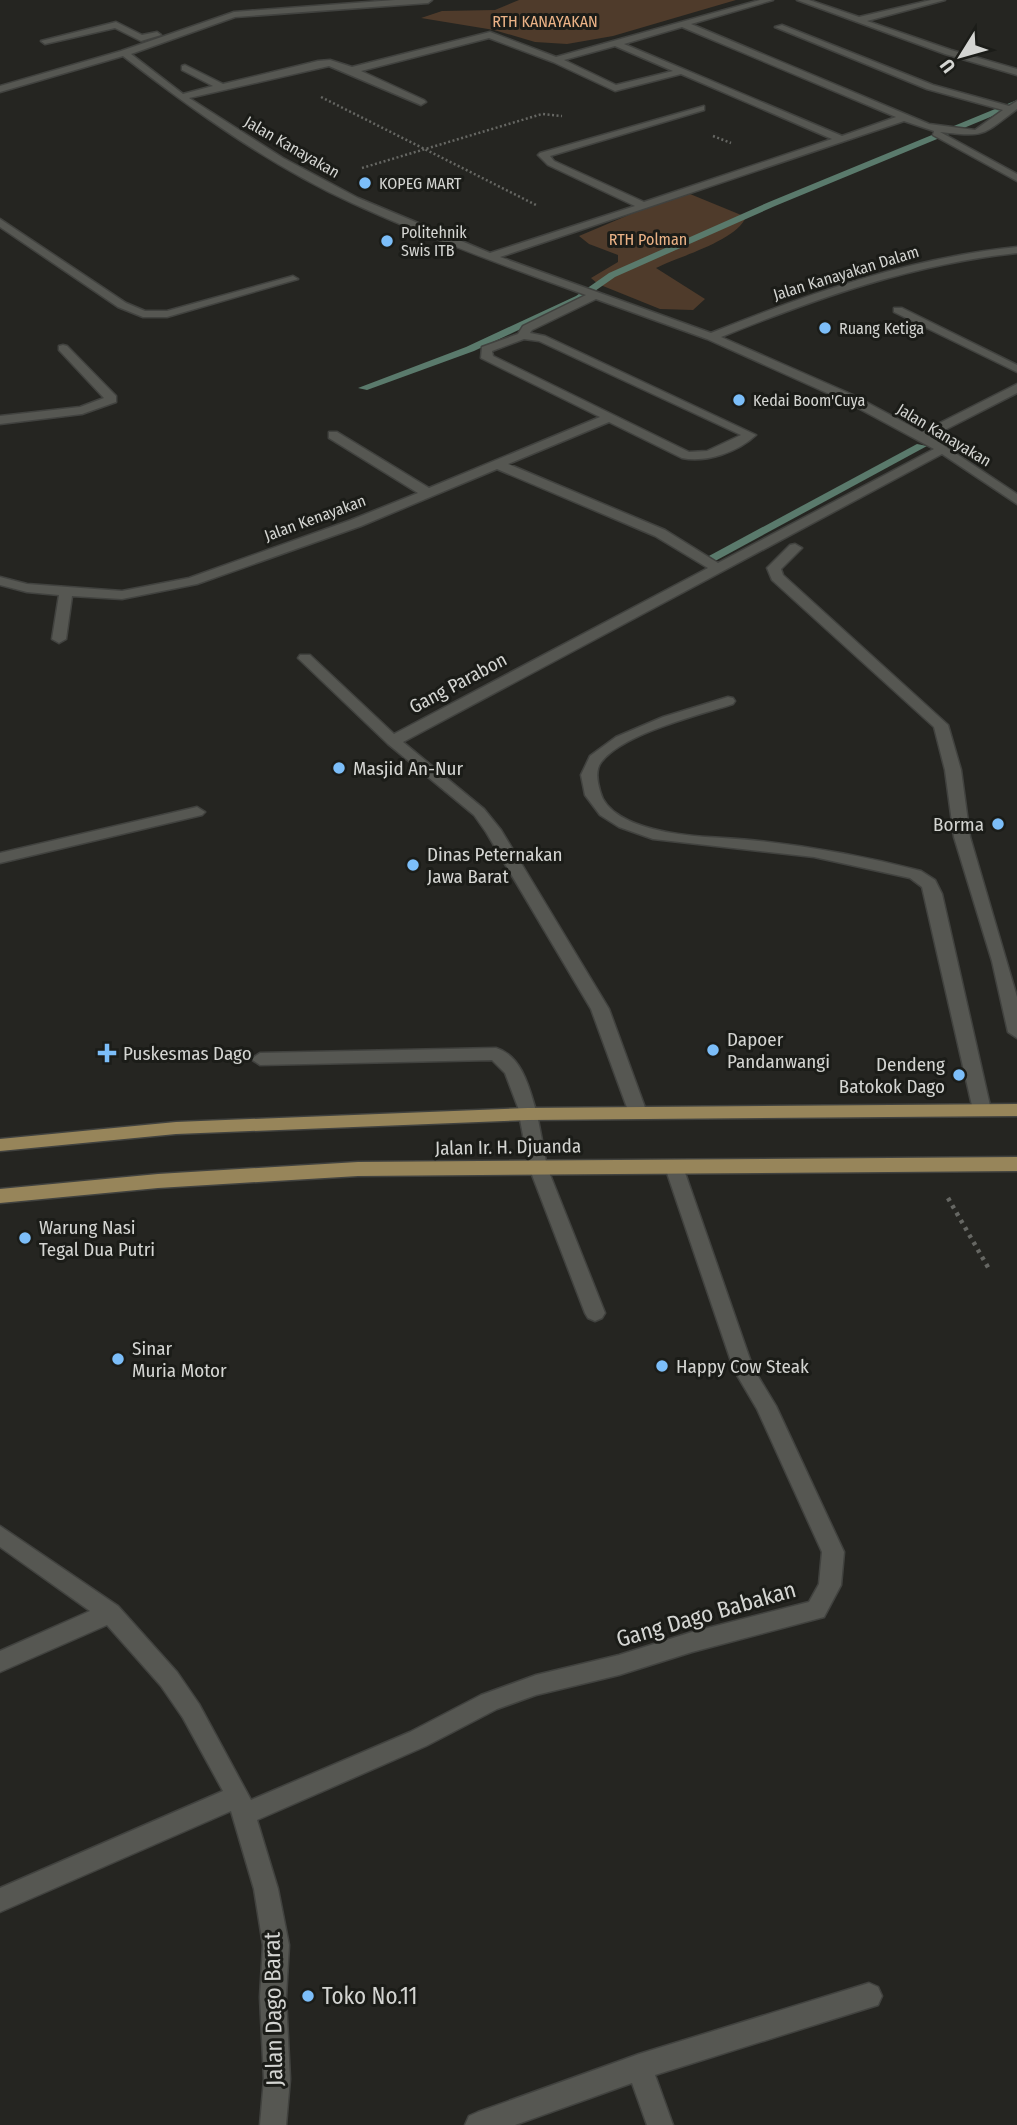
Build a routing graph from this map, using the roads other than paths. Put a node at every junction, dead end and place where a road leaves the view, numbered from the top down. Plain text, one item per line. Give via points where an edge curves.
1 (428, 0) edge
2 (769, 0) edge
3 (801, 0) edge
4 (941, 0) edge
5 (218, 20) junction
6 (859, 20) junction
7 (684, 24) junction
8 (779, 27) dead end
9 (45, 41) dead end
10 (615, 43) junction
11 (124, 52) junction
12 (556, 60) junction
13 (185, 68) dead end
14 (352, 70) junction
15 (680, 72) junction
16 (1017, 72) edge
17 (221, 87) junction
18 (0, 89) edge
19 (181, 97) junction
20 (421, 102) dead end
21 (1013, 107) edge
22 (701, 108) dead end
23 (905, 117) junction
24 (927, 127) junction
25 (841, 139) junction
26 (1017, 178) edge
27 (644, 206) junction
28 (0, 222) edge
29 (1017, 250) edge
30 (490, 257) junction
31 (293, 279) dead end
32 (593, 296) junction
33 (898, 310) dead end
34 (523, 336) junction
35 (711, 337) junction
36 (63, 348) dead end
37 (1017, 369) edge
38 (1017, 388) edge
39 (611, 418) junction
40 (0, 421) edge
41 (333, 435) dead end
42 (922, 437) junction
43 (943, 449) junction
44 (498, 464) junction
45 (429, 493) junction
46 (1017, 500) edge
47 (795, 548) dead end
48 (717, 568) junction
49 (0, 582) edge
50 (66, 592) junction
51 (59, 639) dead end
52 (305, 659) dead end
53 (727, 701) dead end
54 (393, 741) junction
55 (197, 812) dead end
56 (0, 858) edge
57 (1017, 1032) edge
58 (260, 1059) dead end
59 (982, 1110) junction
60 (1017, 1110) edge
61 (638, 1113) junction
62 (528, 1114) junction
63 (0, 1144) edge
64 (1017, 1164) edge
65 (538, 1167) junction
66 (674, 1167) junction
67 (0, 1196) edge
68 (595, 1313) dead end
69 (0, 1535) edge
70 (110, 1613) junction
71 (0, 1662) edge
72 (241, 1805) junction
73 (0, 1900) edge
74 (869, 1996) dead end
75 (639, 2067) junction
76 (273, 2125) edge
77 (478, 2125) edge
78 (660, 2125) edge

1 - 5 street via 251,13
2 - 7 street
3 - 6 street
4 - 6 street
5 - 9 street via 147,37 116,24
5 - 11 street
6 - 16 street
7 - 10 street
7 - 23 street
8 - 21 street via 930,87
10 - 12 street
10 - 15 street
11 - 18 street
11 - 19 street, Jalan Kanayakan
12 - 14 street via 490,35
12 - 15 street via 615,88
13 - 17 street
14 - 17 street via 318,64
14 - 20 street
15 - 25 street
17 - 19 street
19 - 30 street, Jalan Kanayakan via 341,194
21 - 24 street via 975,133
22 - 27 street via 543,155 551,163
23 - 24 street
23 - 25 street
24 - 26 street
25 - 27 street
27 - 30 street
28 - 31 street via 143,314 187,310
29 - 35 street, Jalan Kanayakan Dalam via 940,261 879,277
30 - 32 street, Jalan Kanayakan
32 - 34 street via 527,328
32 - 35 street, Jalan Kanayakan
33 - 37 street
34 - 39 street via 486,349 487,358
34 - 39 street via 541,338 750,435 699,458
35 - 42 street, Jalan Kanayakan via 849,398
36 - 40 street via 112,399 82,410
38 - 42 street
39 - 44 street, Jalan Kenayakan
41 - 45 street
42 - 43 street, Jalan Kanayakan
43 - 46 street, Jalan Kanayakan
43 - 48 street, Gang Parabon
44 - 45 street, Jalan Kenayakan
44 - 48 street via 660,533
45 - 50 street, Jalan Kenayakan via 192,581 122,595
47 - 57 street via 774,568 777,577 941,725 953,769 962,837
48 - 54 street, Gang Parabon
49 - 50 street, Jalan Kenayakan
50 - 51 street
52 - 54 street
53 - 59 street via 621,740 594,759 589,775 593,795 606,812 624,824 653,834 814,852 915,874 929,884
54 - 61 street via 479,812 494,830 600,1009
55 - 56 street
58 - 62 street via 496,1054 518,1080
59 - 60 main road, Jalan Ir. H. Djuanda
59 - 61 main road, Jalan Ir. H. Djuanda
61 - 62 main road, Jalan Ir. H. Djuanda
62 - 63 main road, Jalan Ir. H. Djuanda via 176,1128
62 - 65 street
64 - 66 main road, Jalan Ir. H. Djuanda
65 - 66 main road, Jalan Ir. H. Djuanda
65 - 67 main road, Jalan Ir. H. Djuanda via 345,1170
65 - 68 street
66 - 72 street, Gang Dago Babakan via 744,1370 766,1406 833,1552 830,1586 816,1610 536,1685 418,1739
69 - 70 street, Jalan Dago Barat
70 - 71 street
70 - 72 street, Jalan Dago Barat via 191,1711
72 - 73 street, Gang Dago Babakan
72 - 76 street, Jalan Dago Barat via 266,1889 276,1945
74 - 75 street
75 - 77 street
75 - 78 street

